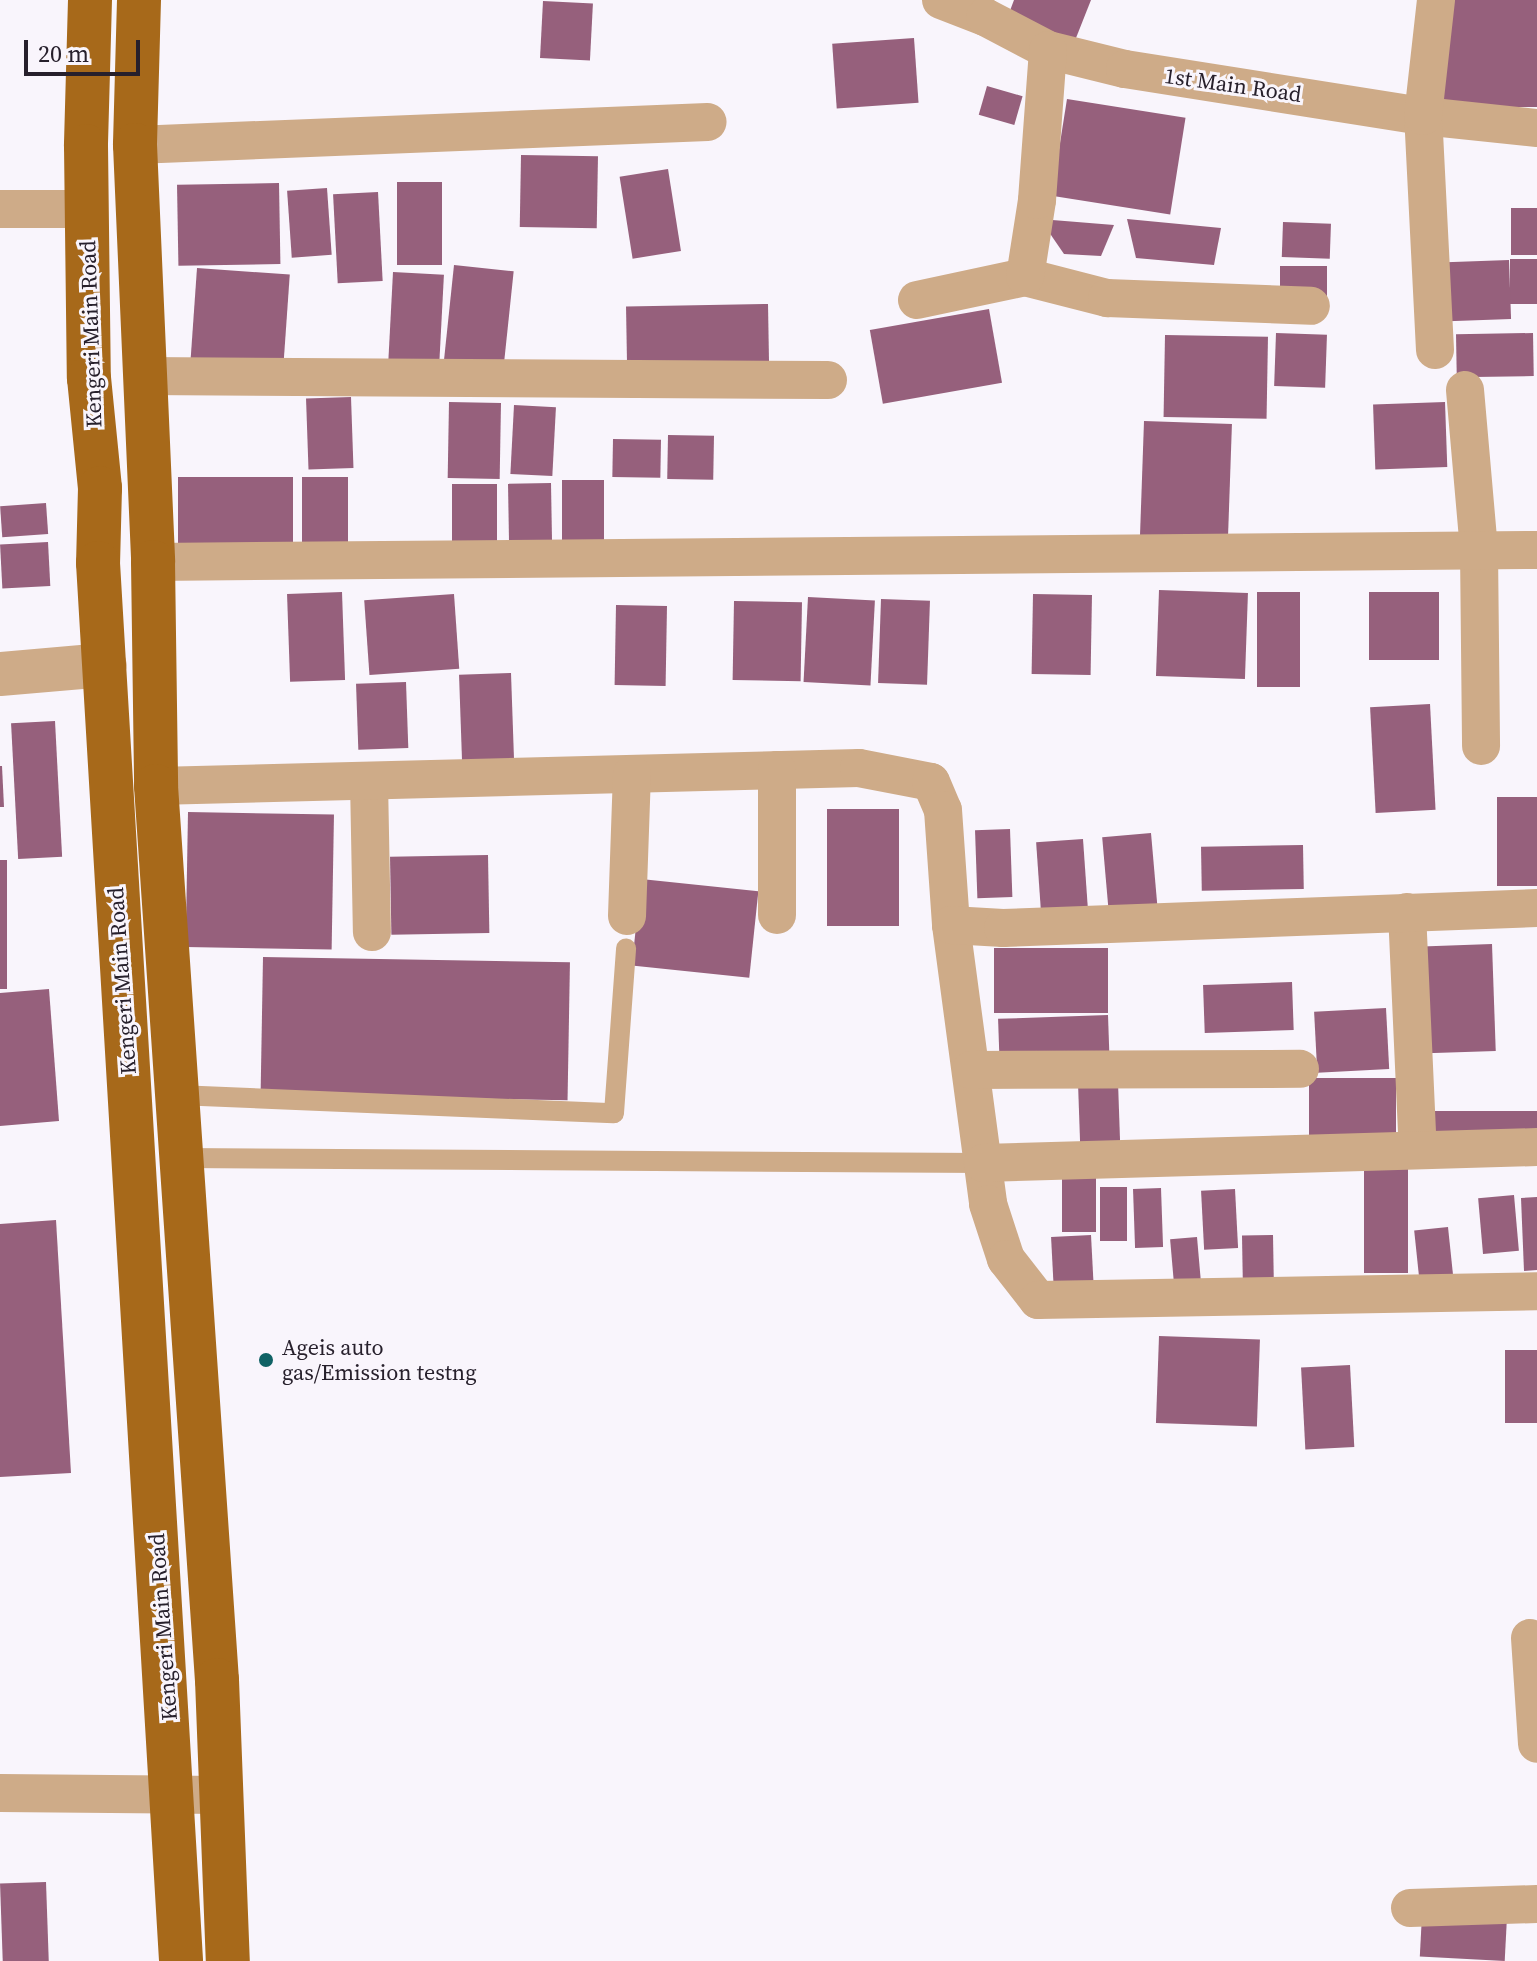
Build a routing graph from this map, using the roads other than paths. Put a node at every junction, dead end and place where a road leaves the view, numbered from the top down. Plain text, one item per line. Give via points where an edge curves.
1 (90, 0) edge
2 (139, 0) edge
3 (941, 0) edge
4 (1436, 0) edge
5 (989, 9) edge
6 (1048, 50) junction
7 (1423, 116) junction
8 (708, 122) dead end
9 (1537, 128) edge
10 (135, 145) junction
11 (0, 209) edge
12 (87, 209) junction
13 (1025, 277) junction
14 (917, 300) dead end
15 (1311, 306) dead end
16 (1435, 350) dead end
17 (144, 376) junction
18 (828, 380) dead end
19 (1465, 390) dead end
20 (1479, 550) junction
21 (1537, 550) edge
22 (153, 562) junction
23 (105, 665) junction
24 (0, 674) edge
25 (1481, 746) dead end
26 (777, 770) junction
27 (632, 774) junction
28 (369, 781) junction
29 (156, 786) junction
30 (1537, 908) edge
31 (1407, 912) junction
32 (777, 915) dead end
33 (951, 925) junction
34 (372, 932) dead end
35 (626, 932) joint
36 (1300, 1069) dead end
37 (971, 1070) junction
38 (177, 1095) junction
39 (1537, 1147) edge
40 (1418, 1150) junction
41 (182, 1158) junction
42 (983, 1163) junction
43 (1537, 1291) edge
44 (1530, 1638) dead end
45 (1537, 1744) edge
46 (0, 1793) edge
47 (221, 1795) junction
48 (174, 1796) junction
49 (1537, 1904) edge
50 (1410, 1908) dead end
51 (181, 1961) edge
52 (228, 1961) edge

1 - 12 main road, Kengeri Main Road
2 - 10 main road
3 - 5 street, 1st Main Road
4 - 7 street
5 - 6 street, 1st Main Road
6 - 7 street, 1st Main Road via 1125,69
6 - 13 street via 1037,200
7 - 9 street, 1st Main Road
7 - 16 street
8 - 10 street
10 - 17 main road
11 - 12 street
12 - 23 main road, Kengeri Main Road via 89,378 100,488 98,563
13 - 14 street
13 - 15 street via 1107,298
17 - 18 street
17 - 22 main road
19 - 20 street
20 - 21 street
20 - 22 street
20 - 25 street
22 - 29 main road
23 - 24 street
23 - 48 main road, Kengeri Main Road
26 - 27 street
26 - 32 street
26 - 33 street via 859,768 931,782 943,810
27 - 28 street
27 - 35 street
28 - 29 street
28 - 34 street
29 - 38 main road
30 - 31 street
31 - 33 street via 1003,928
31 - 40 street
33 - 37 street
35 - 38 lane via 614,1113
36 - 37 street
37 - 42 street
38 - 41 main road
39 - 40 street
40 - 42 street
41 - 42 lane
41 - 47 main road
42 - 43 street via 988,1204 1006,1259 1038,1300
44 - 45 street
46 - 48 street
47 - 48 street
47 - 52 main road
48 - 51 main road, Kengeri Main Road
49 - 50 street

